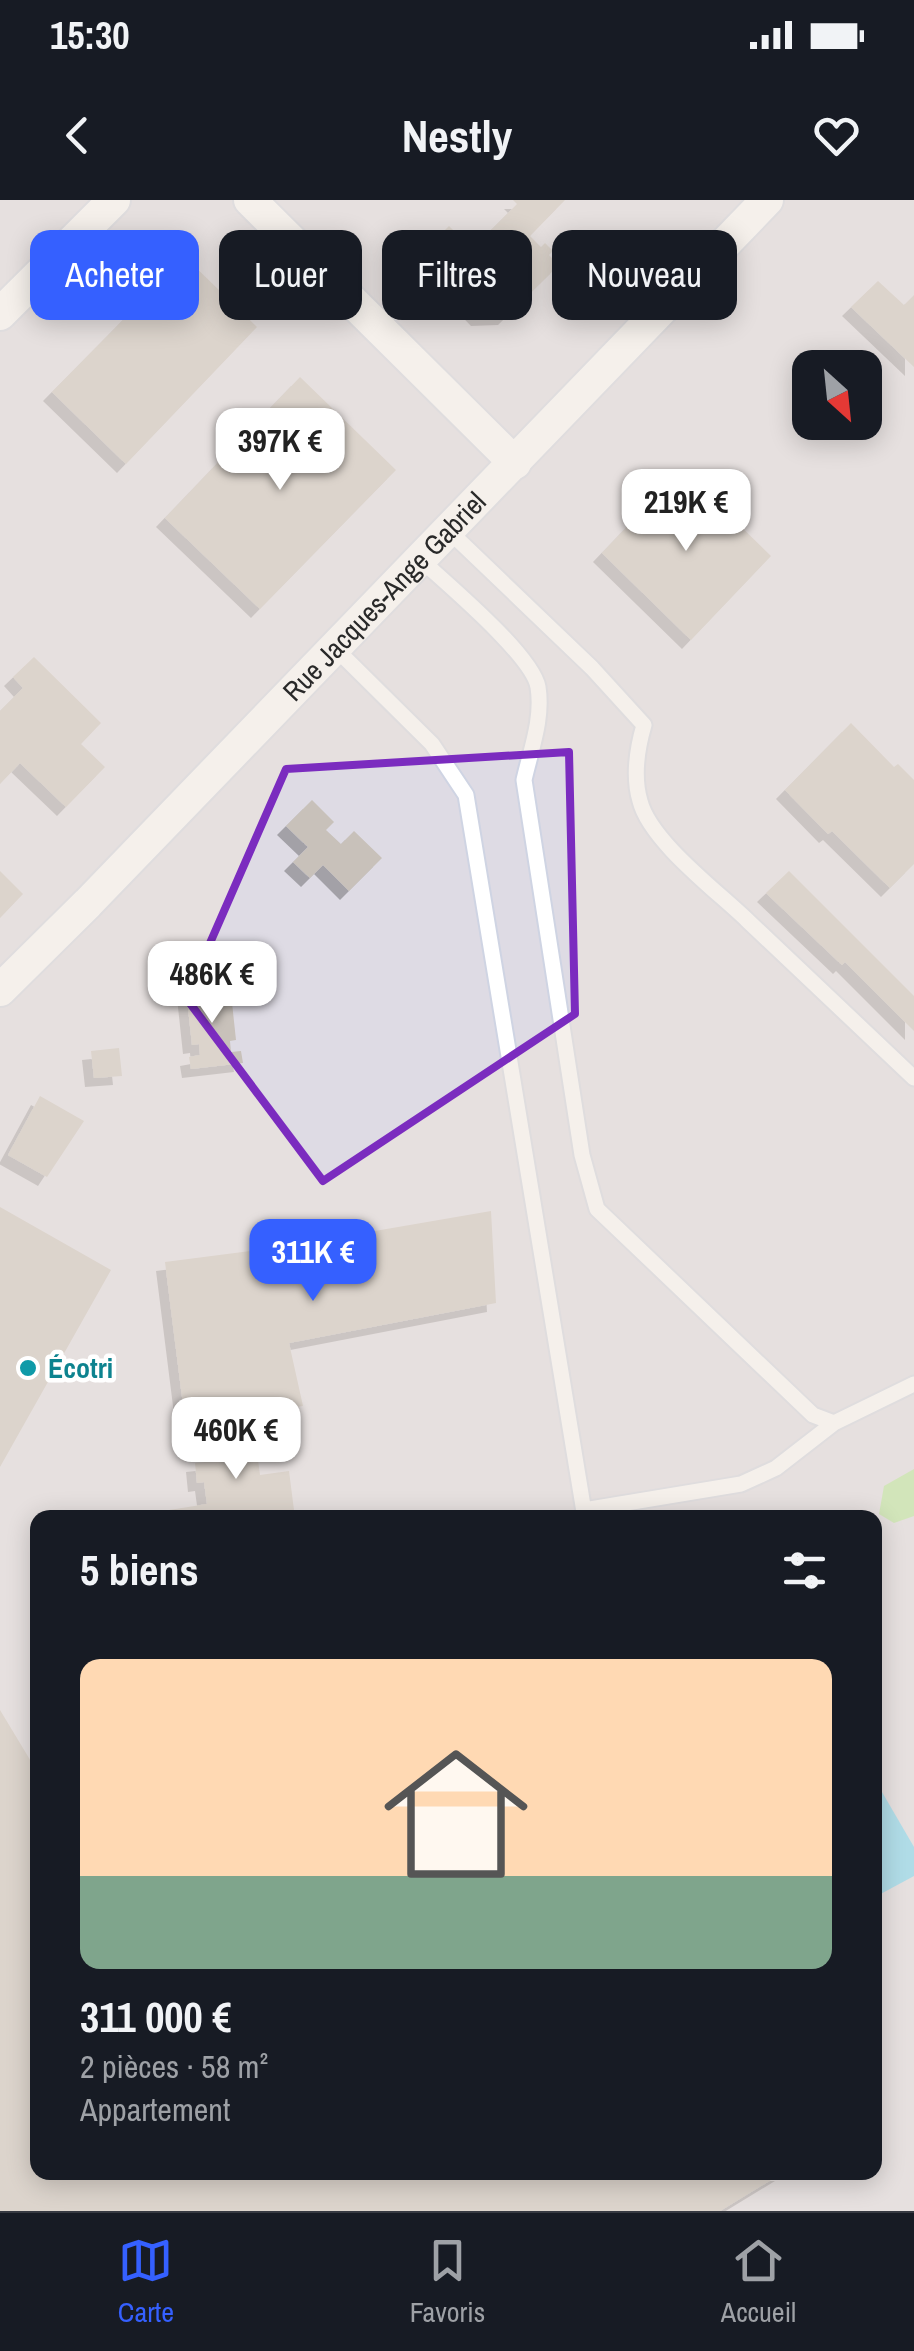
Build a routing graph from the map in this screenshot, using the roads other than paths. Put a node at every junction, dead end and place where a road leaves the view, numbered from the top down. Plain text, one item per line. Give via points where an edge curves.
1 (114, 200) edge
2 (250, 200) edge
3 (767, 200) edge
4 (0, 314) edge
5 (516, 462) junction
6 (449, 530) junction
7 (421, 560) junction
8 (335, 648) junction
9 (0, 990) edge
10 (914, 1078) edge
11 (914, 1384) edge
12 (834, 1423) junction
13 (583, 1510) edge
14 (605, 1510) edge

1 - 4 street
2 - 5 street
3 - 5 street, Rue Jacques-Ange Gabriel
5 - 6 street, Rue Jacques-Ange Gabriel
6 - 7 street, Rue Jacques-Ange Gabriel
6 - 10 lane via 644,725 638,787 652,825
7 - 8 street, Rue Jacques-Ange Gabriel
7 - 12 lane via 514,648 538,682 538,723 524,780 582,1155 597,1209 813,1415
8 - 9 street, Rue Jacques-Ange Gabriel
8 - 13 lane via 432,744 466,795
11 - 12 lane
12 - 14 lane via 776,1468 741,1484

